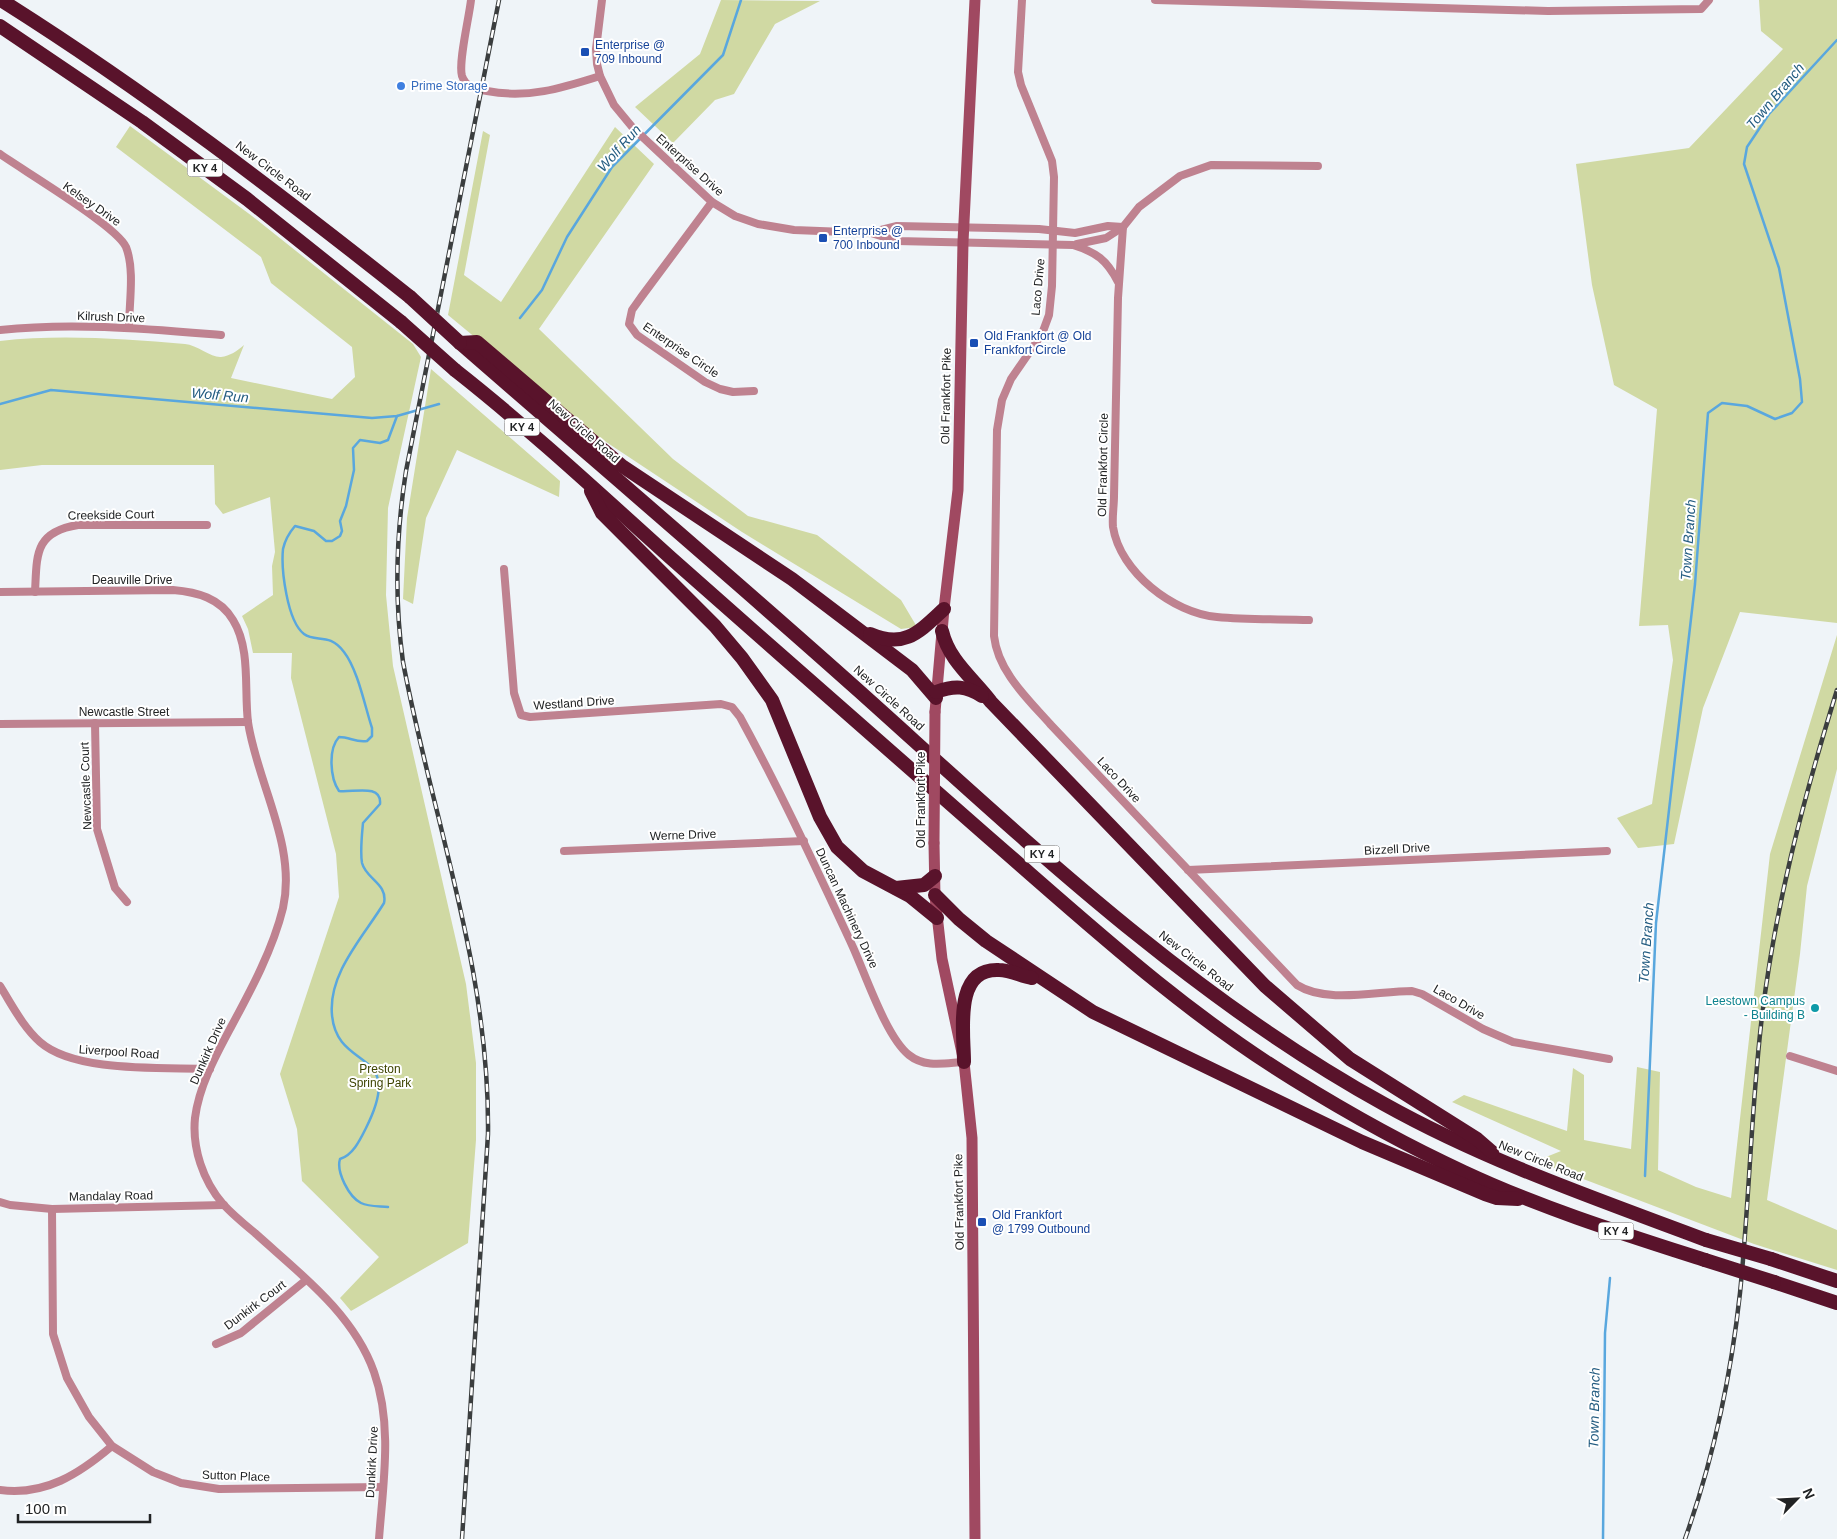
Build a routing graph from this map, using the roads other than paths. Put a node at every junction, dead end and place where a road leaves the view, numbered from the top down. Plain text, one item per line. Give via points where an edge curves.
1 (1, 0) edge
2 (471, 0) edge
3 (602, 0) edge
4 (975, 0) edge
5 (1154, 0) edge
6 (1709, 0) edge
7 (1022, 1) edge
8 (0, 26) edge
9 (600, 76) junction
10 (0, 154) edge
11 (1318, 166) dead end
12 (712, 202) junction
13 (1123, 227) junction
14 (964, 228) junction
15 (1053, 231) junction
16 (871, 233) junction
17 (963, 242) junction
18 (1053, 243) junction
19 (1073, 245) junction
20 (1118, 283) junction
21 (129, 328) junction
22 (0, 330) edge
23 (221, 335) dead end
24 (460, 342) junction
25 (754, 391) dead end
26 (588, 484) junction
27 (207, 525) dead end
28 (504, 569) dead end
29 (0, 592) edge
30 (35, 592) junction
31 (944, 609) junction
32 (1309, 620) dead end
33 (860, 629) junction
34 (942, 631) junction
35 (240, 639) joint
36 (936, 695) junction
37 (991, 702) junction
38 (740, 717) joint
39 (248, 722) junction
40 (95, 723) junction
41 (0, 724) edge
42 (804, 841) junction
43 (564, 851) dead end
44 (1607, 851) dead end
45 (1188, 870) junction
46 (935, 876) junction
47 (895, 888) junction
48 (935, 895) junction
49 (127, 902) dead end
50 (937, 918) junction
51 (1043, 980) junction
52 (0, 986) edge
53 (1790, 1056) dead end
54 (1610, 1059) dead end
55 (964, 1062) junction
56 (210, 1069) junction
57 (1837, 1071) edge
58 (1508, 1165) junction
59 (1528, 1200) junction
60 (0, 1202) edge
61 (224, 1205) junction
62 (52, 1209) junction
63 (306, 1280) junction
64 (1837, 1281) edge
65 (1837, 1303) edge
66 (216, 1344) dead end
67 (112, 1446) junction
68 (383, 1488) junction
69 (0, 1490) edge
70 (379, 1539) edge
71 (975, 1539) edge

1 - 24 highway, New Circle Road / KY 4, bridge via 210,142 410,298
2 - 9 street via 461,64 464,82 470,87 508,94 539,94
3 - 9 street, Enterprise Drive via 596,49
4 - 14 main road, Old Frankfort Pike
5 - 6 street via 1548,11 1701,9
7 - 15 street, Laco Drive via 1018,72 1025,98 1052,161
8 - 26 highway, KY 4, bridge via 240,193 401,322
9 - 12 street, Enterprise Drive via 614,105 634,130
10 - 21 street, Kelsey Drive via 121,239 129,258
11 - 13 street via 1211,165 1180,176 1139,207
12 - 16 street, Enterprise Drive via 735,216 772,227
12 - 25 street, Enterprise Circle via 632,310 629,324 637,335 705,382 733,392
13 - 15 street via 1108,226 1075,233
13 - 19 street via 1106,238
13 - 20 street, Old Frankfort Circle
14 - 15 street, Enterprise Drive
14 - 16 street, Enterprise Drive via 897,226
14 - 17 main road, Old Frankfort Pike
15 - 18 street, Laco Drive
16 - 17 street, Enterprise Drive via 897,241
17 - 18 street, Enterprise Drive
17 - 31 main road, Old Frankfort Pike via 958,490
18 - 19 street, Enterprise Drive
18 - 45 street, Laco Drive via 1049,315 1042,334 1011,379 1000,409 997,430 995,644 1016,685
19 - 20 street via 1097,254 1110,267
20 - 32 street, Old Frankfort Circle via 1113,527 1123,553 1156,592 1191,612 1216,617
21 - 22 street, Kilrush Drive via 65,326
21 - 23 street, Kilrush Drive
24 - 33 highway via 477,342 622,466 792,579
24 - 58 highway, New Circle Road / KY 4 via 1051,862 1188,975 1275,1038 1380,1102
26 - 47 highway via 602,513 715,626 772,700 833,842 863,871
26 - 59 highway, KY 4 via 1088,924 1183,1003 1290,1078 1363,1120 1417,1150
27 - 30 street, Creekside Court via 78,525 63,528 44,539 40,546
28 - 38 street, Westland Drive via 514,693 521,715 530,718 721,704 732,708
29 - 30 street, Deauville Drive
30 - 35 street, Deauville Drive via 192,592 205,596 225,610 233,620
31 - 33 highway via 920,631 898,641 883,640
31 - 34 main road, Old Frankfort Pike
33 - 36 highway via 912,670
34 - 36 main road, Old Frankfort Pike
34 - 37 highway via 953,659
35 - 39 street, Dunkirk Drive
36 - 37 highway via 948,688 966,687
36 - 46 main road, Old Frankfort Pike, bridge
37 - 58 highway via 1272,992 1350,1059 1477,1139
38 - 42 street, Duncan Machinery Drive
39 - 40 street, Newcastle Street
39 - 56 street, Dunkirk Drive via 282,851 284,904 267,952
40 - 41 street, Newcastle Street
40 - 49 street, Newcastle Court via 97,829 115,888
42 - 43 street, Werne Drive
42 - 55 street, Duncan Machinery Drive via 899,1045 919,1062
44 - 45 street, Bizzell Drive
45 - 54 street, Laco Drive via 1285,973 1308,992 1331,995 1412,991 1513,1042
46 - 47 highway via 924,885
46 - 48 main road, Old Frankfort Pike
47 - 50 highway
48 - 50 main road, Old Frankfort Pike
48 - 51 highway via 986,941
50 - 55 main road, Old Frankfort Pike via 942,959
51 - 55 highway via 996,969 977,976 964,998
51 - 59 highway via 1093,1012 1362,1142 1485,1194
52 - 56 street, Liverpool Road via 38,1041 59,1055 86,1063
53 - 57 street
55 - 71 main road, Old Frankfort Pike via 972,1138 974,1223
56 - 61 street, Dunkirk Drive via 195,1117 195,1137 203,1170
58 - 64 highway, New Circle Road / KY 4, bridge via 1706,1240
59 - 65 highway, KY 4, bridge
60 - 62 street, Mandalay Road
61 - 62 street, Mandalay Road
61 - 63 street, Dunkirk Drive
62 - 67 street, Sutton Place via 53,1334 70,1384 89,1417
63 - 66 street, Dunkirk Court via 241,1333
63 - 68 street, Dunkirk Drive via 352,1329 374,1371 386,1425
67 - 68 street, Sutton Place via 153,1472 181,1483 219,1489
67 - 69 street via 87,1467 56,1484 24,1491
68 - 70 street, Dunkirk Drive

